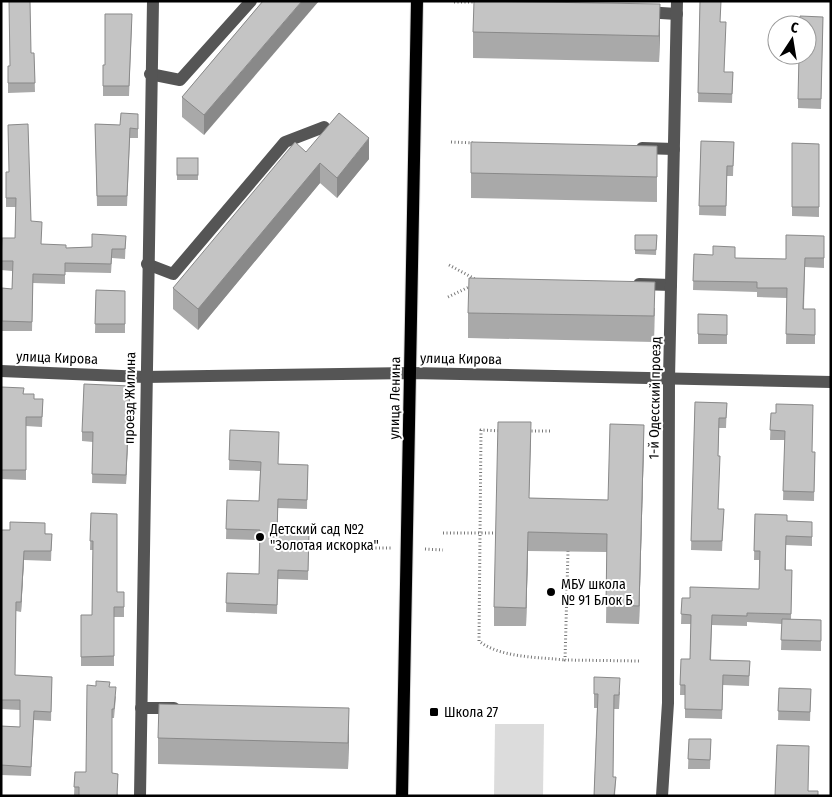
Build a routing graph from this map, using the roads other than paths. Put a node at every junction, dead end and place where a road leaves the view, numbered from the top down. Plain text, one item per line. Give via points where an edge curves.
1 (153, 1) edge
2 (251, 1) edge
3 (417, 1) edge
4 (677, 7) edge
5 (630, 11) edge
6 (150, 74) junction
7 (324, 127) edge
8 (624, 148) edge
9 (674, 149) junction
10 (147, 264) junction
11 (624, 284) edge
12 (671, 285) junction
13 (1, 371) edge
14 (411, 373) junction
15 (145, 377) junction
16 (669, 379) junction
17 (831, 382) edge
18 (141, 708) junction
19 (189, 708) edge
20 (140, 796) edge
21 (402, 796) edge
22 (662, 796) edge

1 - 6 street, проезд Жилина
2 - 6 street via 180,80
3 - 14 main road, улица Ленина
4 - 5 street
4 - 9 street, 1-й Одесский проезд
6 - 10 street, проезд Жилина
7 - 10 street via 285,142 173,274
8 - 9 street
9 - 12 street, 1-й Одесский проезд
10 - 15 street, проезд Жилина
11 - 12 street
12 - 16 street, 1-й Одесский проезд
13 - 15 street, улица Кирова
14 - 15 street, улица Кирова
14 - 16 street, улица Кирова
14 - 21 main road, улица Ленина
15 - 18 street, проезд Жилина
16 - 17 street, улица Кирова
16 - 22 street, 1-й Одесский проезд via 668,703
18 - 19 street
18 - 20 street, проезд Жилина

